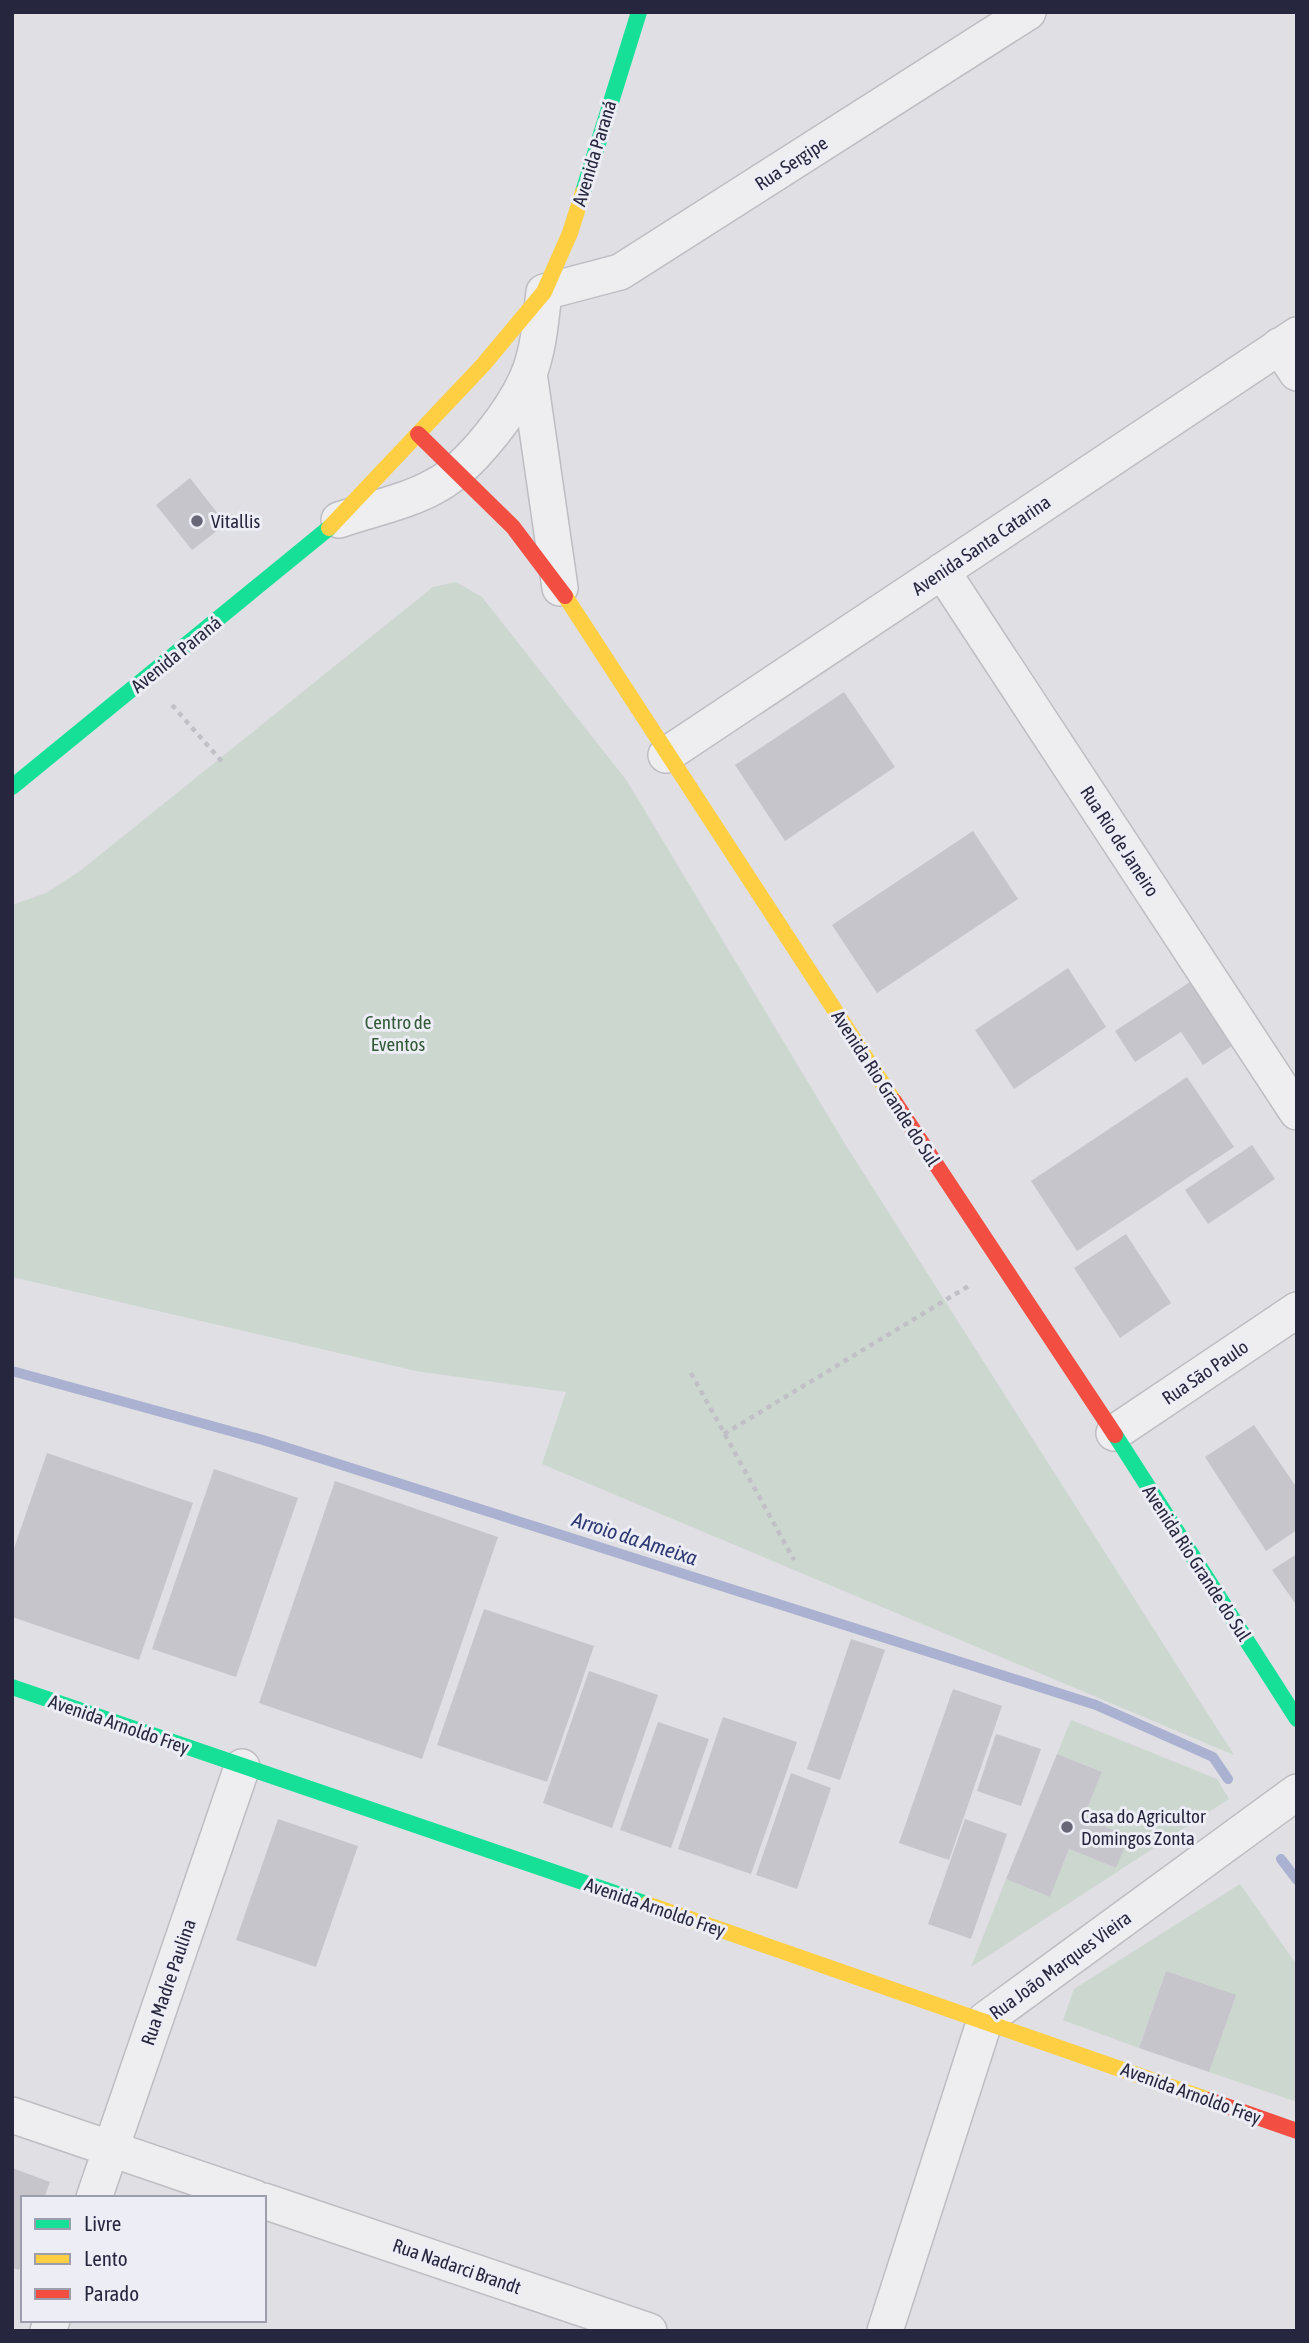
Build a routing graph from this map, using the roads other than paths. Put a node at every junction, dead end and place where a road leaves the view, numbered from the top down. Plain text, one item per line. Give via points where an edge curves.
1 (639, 12) edge
2 (1028, 12) edge
3 (544, 292) junction
4 (1291, 351) edge
5 (529, 373) junction
6 (418, 434) junction
7 (457, 471) junction
8 (339, 520) junction
9 (942, 571) junction
10 (560, 588) junction
11 (666, 755) junction
12 (12, 787) edge
13 (1297, 1112) edge
14 (1297, 1310) edge
15 (1114, 1433) junction
16 (12, 1687) edge
17 (1297, 1720) edge
18 (242, 1767) junction
19 (1297, 1792) edge
20 (985, 2020) junction
21 (12, 2115) edge
22 (1297, 2131) edge
23 (111, 2149) junction
24 (95, 2196) edge
25 (249, 2196) edge
26 (266, 2202) edge
27 (649, 2331) edge
28 (885, 2331) edge

1 - 3 street, Avenida Paraná via 570,233
2 - 3 street, Rua Sergipe via 620,272
3 - 5 street, Avenida Paraná
3 - 6 street, Avenida Paraná
4 - 9 street, Avenida Santa Catarina
5 - 7 street, Avenida Paraná via 502,420
5 - 10 street
6 - 7 street, Avenida Rio Grande do Sul
6 - 8 street, Avenida Paraná
7 - 8 street, Avenida Paraná via 433,488
7 - 10 street, Avenida Rio Grande do Sul via 513,527
8 - 12 street, Avenida Paraná
9 - 11 street, Avenida Santa Catarina
9 - 13 street, Rua Rio de Janeiro
10 - 11 street, Avenida Rio Grande do Sul
11 - 15 street, Avenida Rio Grande do Sul
14 - 15 street, Rua São Paulo
15 - 17 street, Avenida Rio Grande do Sul
16 - 18 street, Avenida Arnoldo Frey
18 - 20 street, Avenida Arnoldo Frey
18 - 23 street, Rua Madre Paulina
19 - 20 street, Rua João Marques Vieira
20 - 22 street, Avenida Arnoldo Frey
20 - 28 street, Rua João Marques Vieira
21 - 23 street
23 - 24 street, Rua Madre Paulina
23 - 25 street
26 - 27 street, Rua Nadarci Brandt

